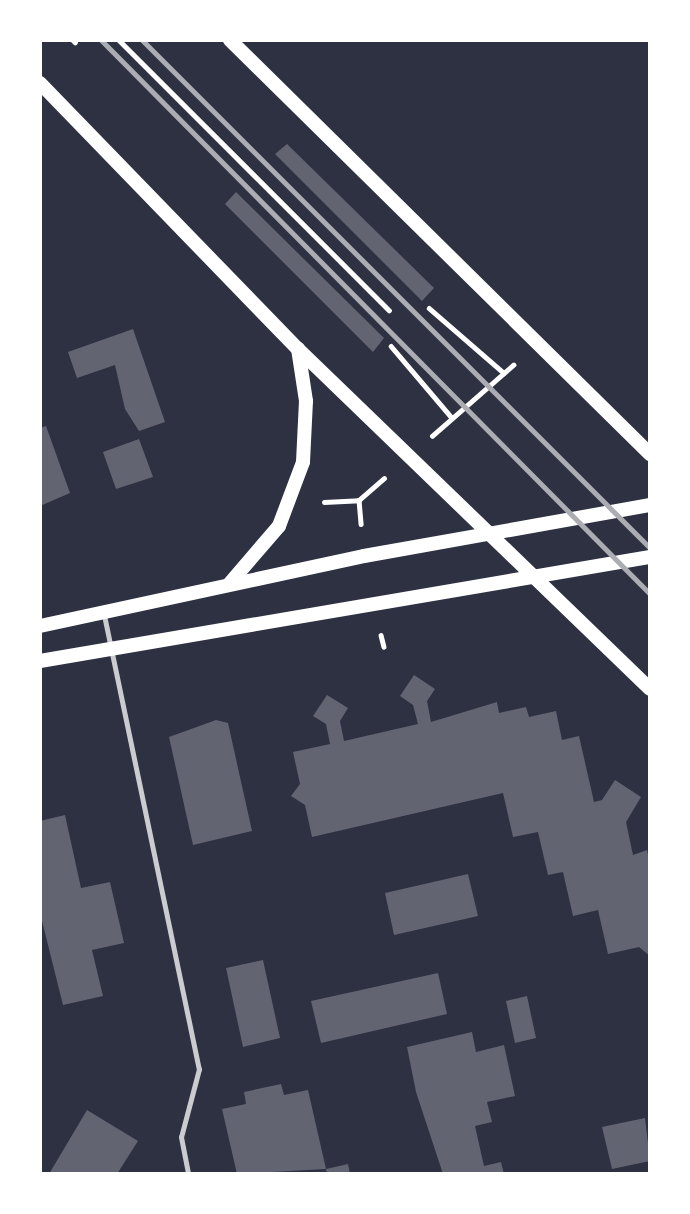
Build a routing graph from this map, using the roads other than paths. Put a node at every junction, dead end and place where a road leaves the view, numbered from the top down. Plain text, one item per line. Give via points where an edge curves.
1 (230, 40) edge
2 (40, 83) edge
3 (298, 349) junction
4 (650, 454) edge
5 (650, 505) edge
6 (488, 535) junction
7 (650, 557) edge
8 (528, 578) junction
9 (230, 583) junction
10 (103, 612) junction
11 (40, 626) edge
12 (111, 649) junction
13 (40, 661) edge
14 (650, 690) edge
15 (188, 1174) edge

1 - 4 main road
2 - 3 main road
3 - 6 main road
3 - 9 main road via 306,401 303,462 279,526
5 - 6 main road
6 - 8 main road
6 - 9 main road
7 - 8 main road
8 - 12 main road
8 - 14 main road
9 - 10 main road
10 - 11 main road
10 - 12 lane
12 - 13 main road
12 - 15 lane via 199,1069 180,1137

